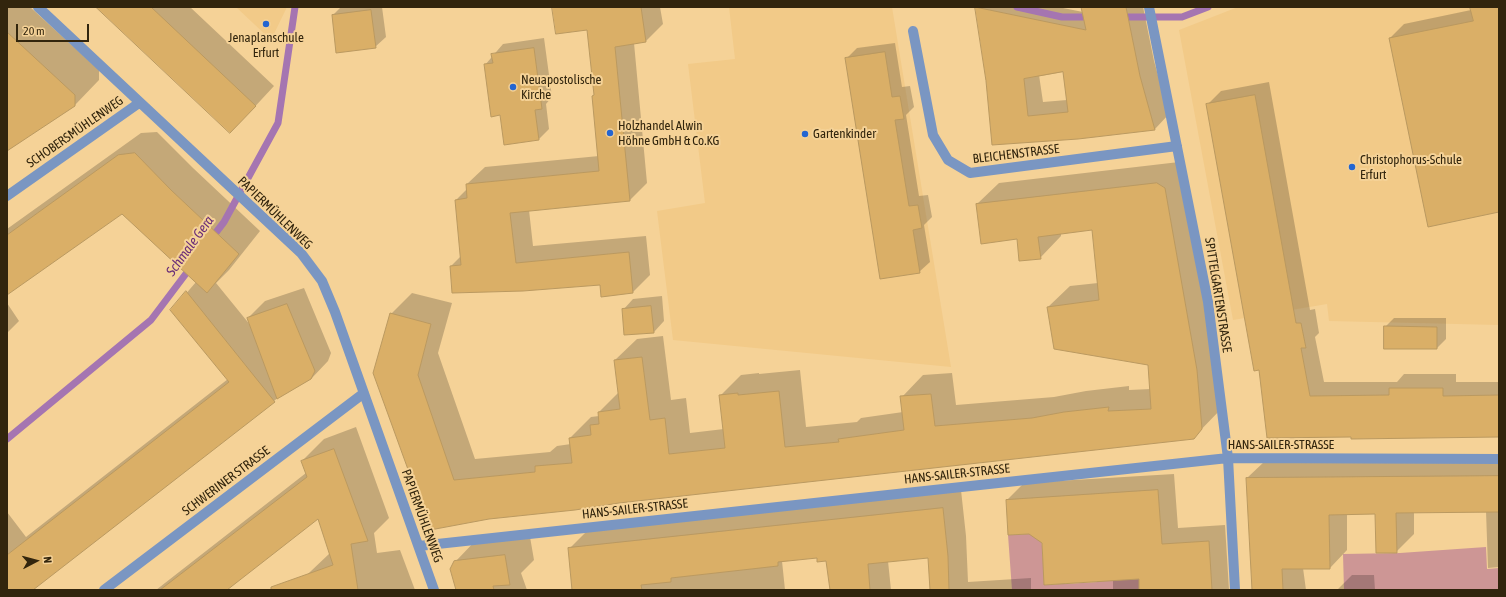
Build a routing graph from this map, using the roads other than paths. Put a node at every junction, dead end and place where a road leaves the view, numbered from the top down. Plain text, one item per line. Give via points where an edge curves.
1 (38, 7) edge
2 (1149, 7) edge
3 (914, 31) dead end
4 (139, 103) junction
5 (1177, 146) junction
6 (7, 196) edge
7 (364, 393) junction
8 (1228, 458) junction
9 (1499, 459) edge
10 (419, 546) junction
11 (104, 590) edge
12 (434, 590) edge
13 (1235, 590) edge

1 - 4 street, PAPIERMÜHLENWEG
2 - 5 street, SPITTELGARTENSTRASSE
3 - 5 street, BLEICHENSTRASSE via 933,135 948,160 970,173
4 - 6 street, SCHOBERSMÜHLENWEG
4 - 7 street, PAPIERMÜHLENWEG via 300,253 322,282
5 - 8 street, SPITTELGARTENSTRASSE via 1208,302
7 - 10 street, PAPIERMÜHLENWEG
7 - 11 street, SCHWERINER STRASSE
8 - 9 street, HANS-SAILER-STRASSE
8 - 10 street, HANS-SAILER-STRASSE
8 - 13 street, SPITTELGARTENSTRASSE
10 - 12 street, PAPIERMÜHLENWEG

